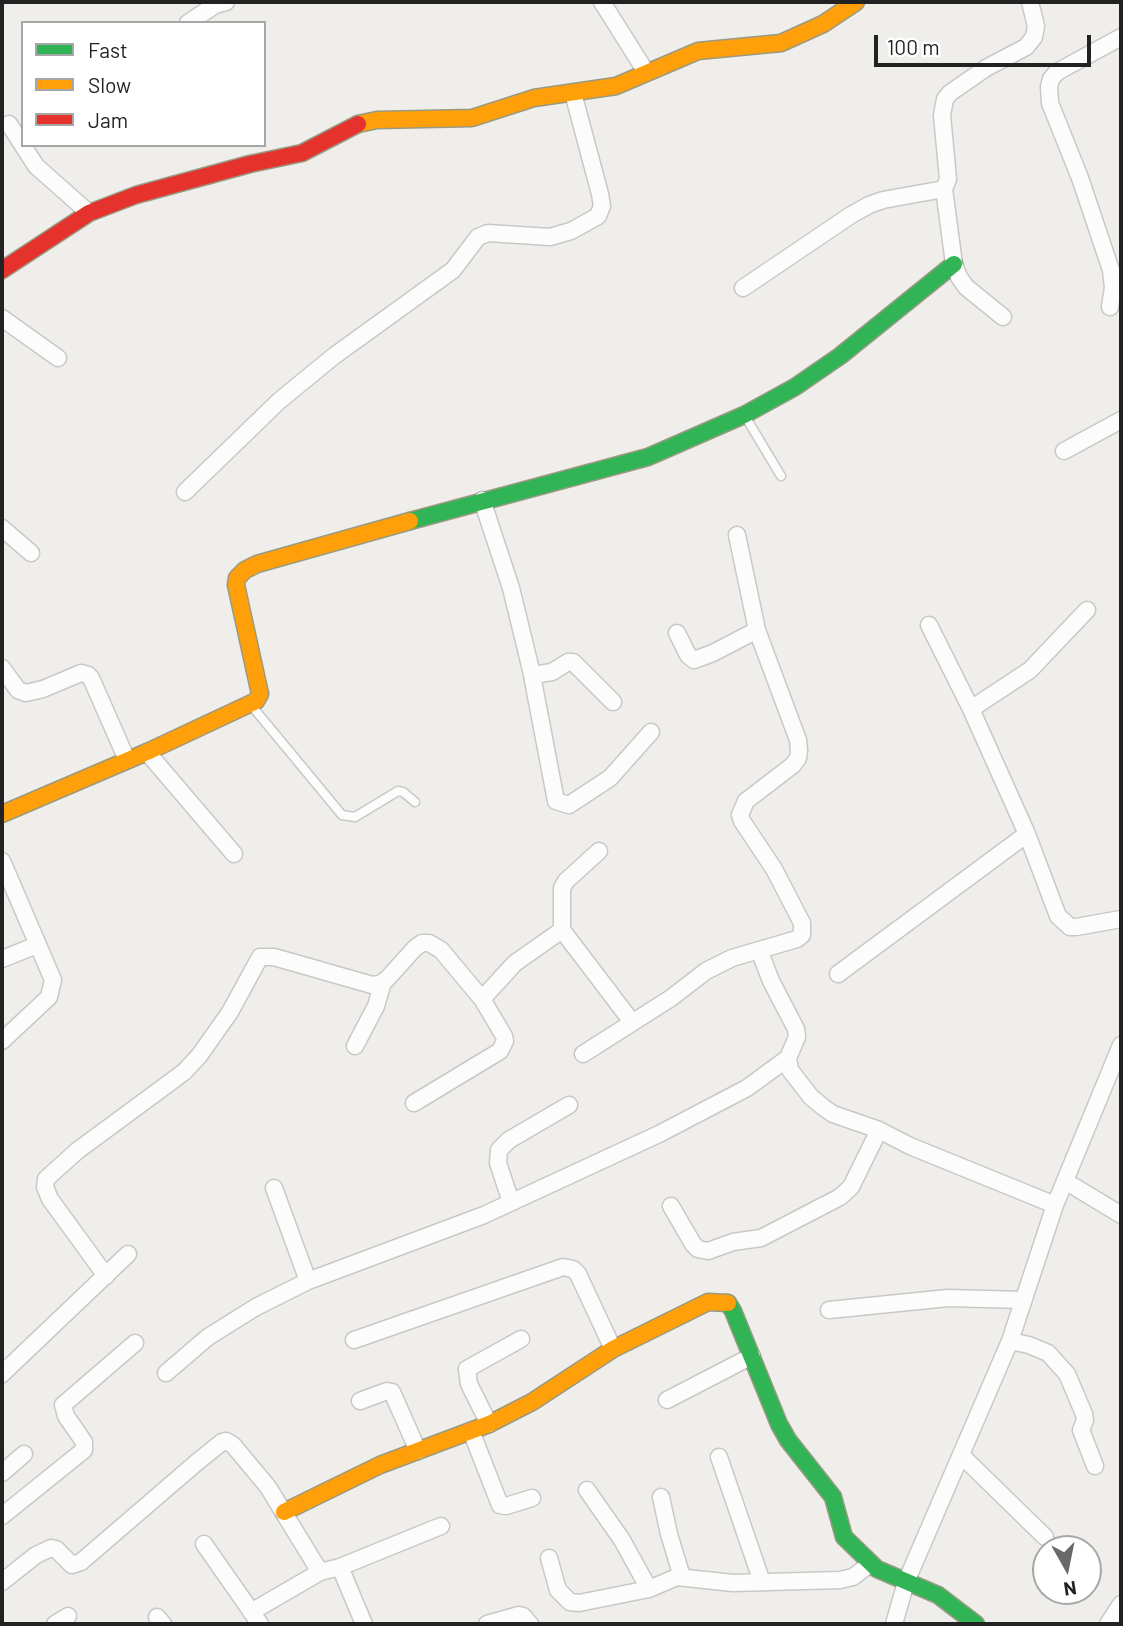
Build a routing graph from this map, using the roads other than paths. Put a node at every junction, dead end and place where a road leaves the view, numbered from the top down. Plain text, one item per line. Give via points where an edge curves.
1 (603, 2) edge
2 (856, 2) edge
3 (1030, 2) edge
4 (218, 3) edge
5 (191, 21) edge
6 (1121, 37) edge
7 (646, 72) junction
8 (573, 93) junction
9 (9, 124) dead end
10 (21, 143) edge
11 (24, 147) edge
12 (944, 189) junction
13 (89, 213) junction
14 (954, 264) junction
15 (3, 266) edge
16 (743, 288) dead end
17 (1110, 307) dead end
18 (1003, 317) dead end
19 (2, 318) edge
20 (58, 358) dead end
21 (744, 415) junction
22 (1121, 420) edge
23 (1064, 451) dead end
24 (781, 476) dead end
25 (185, 492) dead end
26 (482, 500) junction
27 (2, 528) edge
28 (737, 535) dead end
29 (31, 553) dead end
30 (1087, 610) dead end
31 (929, 625) dead end
32 (757, 630) junction
33 (677, 634) dead end
34 (2, 668) edge
35 (532, 675) junction
36 (613, 702) dead end
37 (251, 704) junction
38 (971, 709) junction
39 (651, 732) dead end
40 (147, 752) junction
41 (127, 760) junction
42 (415, 802) dead end
43 (2, 814) edge
44 (1027, 834) junction
45 (599, 851) dead end
46 (234, 854) dead end
47 (2, 862) edge
48 (1121, 919) edge
49 (562, 930) junction
50 (37, 945) junction
51 (759, 950) junction
52 (2, 959) edge
53 (838, 974) dead end
54 (383, 982) junction
55 (482, 999) junction
56 (632, 1022) junction
57 (2, 1041) edge
58 (1121, 1045) edge
59 (355, 1046) dead end
60 (583, 1054) dead end
61 (788, 1059) junction
62 (414, 1103) dead end
63 (569, 1105) dead end
64 (879, 1130) junction
65 (1065, 1181) junction
66 (274, 1188) dead end
67 (511, 1202) junction
68 (1055, 1205) junction
69 (671, 1206) dead end
70 (1121, 1215) edge
71 (128, 1254) dead end
72 (106, 1276) junction
73 (308, 1281) junction
74 (1023, 1300) junction
75 (829, 1310) dead end
76 (521, 1339) dead end
77 (354, 1340) dead end
78 (1010, 1340) junction
79 (135, 1343) dead end
80 (613, 1349) junction
81 (752, 1356) junction
82 (166, 1373) dead end
83 (2, 1374) edge
84 (667, 1400) dead end
85 (360, 1401) dead end
86 (489, 1424) junction
87 (471, 1431) junction
88 (418, 1451) junction
89 (24, 1454) dead end
90 (962, 1456) junction
91 (719, 1457) dead end
92 (1095, 1466) dead end
93 (2, 1473) edge
94 (587, 1490) dead end
95 (532, 1497) dead end
96 (661, 1497) dead end
97 (284, 1512) junction
98 (2, 1516) edge
99 (441, 1526) dead end
100 (1043, 1535) edge
101 (204, 1544) dead end
102 (549, 1558) dead end
103 (870, 1564) junction
104 (340, 1567) junction
105 (320, 1572) junction
106 (682, 1577) junction
107 (2, 1582) edge
108 (762, 1582) junction
109 (906, 1582) junction
110 (649, 1589) junction
111 (1121, 1604) edge
112 (255, 1618) edge
113 (364, 1624) edge
114 (487, 1624) edge
115 (530, 1624) edge
116 (894, 1624) edge
117 (976, 1624) edge
118 (1108, 1624) edge

1 - 7 street
2 - 7 street via 781,43 698,51
3 - 12 street via 1037,26 1026,47 986,68 945,99 942,116 948,179
4 - 5 street
6 - 17 street via 1057,72 1048,95 1111,270
7 - 8 street via 616,86
8 - 13 street via 534,98 472,118 361,122 302,153 136,195
8 - 25 street via 600,194 598,216 550,237 488,233 478,237 453,270 297,386
9 - 10 street
11 - 13 street via 36,166
12 - 14 street
12 - 16 street via 869,205
13 - 15 street
14 - 18 street via 966,287
14 - 21 street via 840,356
19 - 20 street
21 - 24 lane
21 - 26 street via 648,457
22 - 23 street
26 - 35 street via 511,587
26 - 37 street via 257,564 239,574 236,585 260,694
27 - 29 street
28 - 32 street
30 - 38 street via 1030,670
31 - 38 street
32 - 33 street via 694,660
32 - 51 street via 799,750 793,765 746,801 740,815 774,869 803,930 797,939
34 - 41 street via 18,690 26,693 81,673 88,675
35 - 36 street via 577,663
35 - 39 street via 553,795 560,804 574,802 610,778
37 - 40 street
37 - 42 lane via 342,815 355,817 398,791
38 - 44 street
40 - 41 street
40 - 46 street
41 - 43 street
44 - 48 street via 1058,916 1065,923 1076,928
44 - 53 street
45 - 49 street via 562,888
47 - 50 street
49 - 55 street via 516,963
49 - 56 street
50 - 52 street
50 - 57 street via 51,973 51,992
51 - 56 street via 706,971
51 - 61 street via 796,1029
54 - 55 street via 415,947 429,943 441,950
54 - 59 street
54 - 72 street via 367,984 260,957 230,1012 184,1072 46,1179 44,1187 50,1199
55 - 62 street via 504,1035 503,1046
56 - 60 street
58 - 65 street
61 - 64 street via 790,1070 823,1107
61 - 67 street via 747,1088 659,1134
63 - 67 street via 499,1150 498,1163
64 - 68 street
64 - 69 street via 850,1187 761,1238 708,1251 698,1249
65 - 68 street
65 - 70 street
66 - 73 street
67 - 73 street
68 - 74 street
71 - 72 street
72 - 83 street
73 - 82 street via 229,1322
74 - 75 street via 948,1298
74 - 78 street
76 - 86 street via 467,1369 469,1384
77 - 80 street via 569,1267 578,1274
78 - 90 street
78 - 92 street via 1048,1353 1067,1374 1084,1414 1081,1430
79 - 98 street via 63,1405 84,1450
80 - 81 street via 717,1300 728,1303
80 - 86 street
81 - 84 street
81 - 103 street via 784,1432 833,1497 844,1537
85 - 88 street via 392,1392
86 - 87 street
87 - 88 street
87 - 95 street via 500,1505
88 - 97 street
89 - 93 street
90 - 100 street
90 - 109 street
91 - 108 street
94 - 110 street
96 - 106 street
97 - 105 street
97 - 107 street via 226,1441 81,1562 72,1565 51,1548
99 - 104 street
101 - 112 street
102 - 110 street via 558,1590 570,1602
103 - 108 street via 847,1579
103 - 109 street
104 - 105 street
104 - 113 street
105 - 112 street
106 - 108 street
106 - 110 street
109 - 116 street
109 - 117 street via 938,1595
111 - 118 street
114 - 115 street via 519,1615

